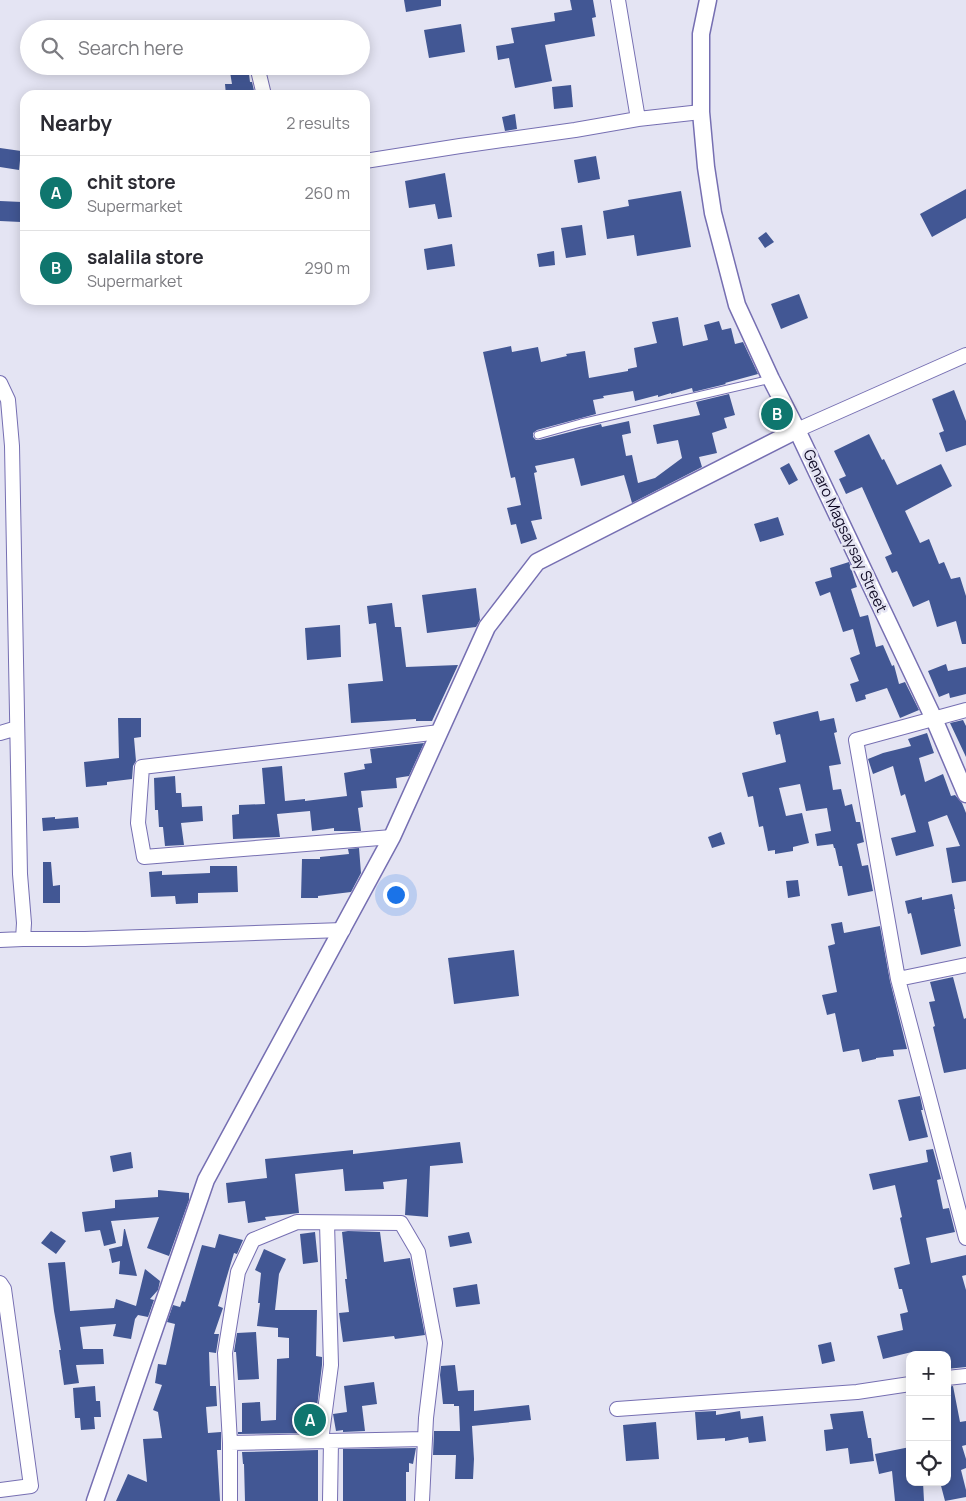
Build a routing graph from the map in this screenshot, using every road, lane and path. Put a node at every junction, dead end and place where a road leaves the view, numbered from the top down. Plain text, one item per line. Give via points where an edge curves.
1 (618, 0) edge
2 (708, 0) edge
3 (260, 75) edge
4 (263, 90) edge
5 (701, 112) junction
6 (638, 119) junction
7 (370, 160) edge
8 (966, 355) edge
9 (771, 379) junction
10 (0, 383) edge
11 (797, 430) junction
12 (538, 435) dead end
13 (966, 710) edge
14 (934, 719) junction
15 (17, 728) junction
16 (440, 732) junction
17 (0, 733) edge
18 (966, 794) edge
19 (392, 837) junction
20 (343, 930) junction
21 (23, 939) junction
22 (0, 940) edge
23 (966, 965) edge
24 (898, 979) junction
25 (328, 1223) junction
26 (966, 1238) edge
27 (0, 1283) edge
28 (966, 1376) edge
29 (951, 1378) edge
30 (906, 1385) edge
31 (617, 1409) dead end
32 (425, 1439) junction
33 (326, 1441) junction
34 (230, 1443) junction
35 (0, 1490) edge
36 (95, 1501) edge
37 (230, 1501) edge
38 (330, 1501) edge
39 (422, 1501) edge

1 - 6 street
2 - 5 street, Genaro Magsaysay Street via 701,34
3 - 4 street
5 - 6 street
5 - 9 street, Genaro Magsaysay Street via 713,213 737,305
6 - 7 street
8 - 11 street
9 - 11 street, Genaro Magsaysay Street
9 - 12 lane
10 - 15 street via 8,400 12,446
11 - 14 street, Genaro Magsaysay Street
11 - 16 street via 537,562 487,627
13 - 14 street
14 - 18 street, Genaro Magsaysay Street
14 - 24 street via 856,740
15 - 17 street
15 - 21 street
16 - 19 street
16 - 19 street via 142,766 138,823 144,857
19 - 20 street
20 - 21 street
20 - 36 street via 206,1180
21 - 22 street
23 - 24 street
24 - 26 street
25 - 32 street via 401,1223 418,1252 435,1344
25 - 33 street via 331,1365
25 - 34 street via 297,1222 253,1240 238,1272 225,1353
27 - 35 street via 4,1289 31,1486
28 - 29 street
30 - 31 street via 857,1392
32 - 33 street
32 - 39 street
33 - 34 street
33 - 38 street
34 - 37 street

